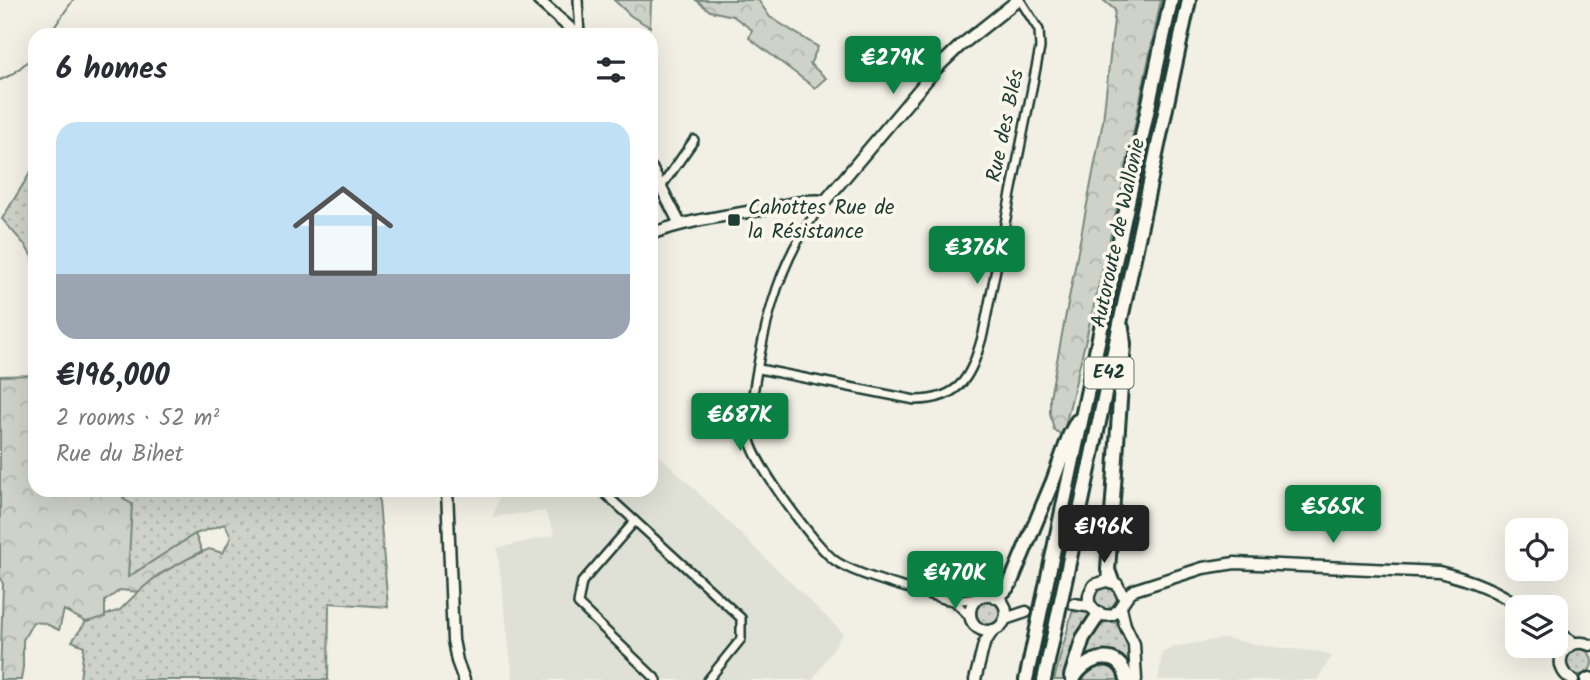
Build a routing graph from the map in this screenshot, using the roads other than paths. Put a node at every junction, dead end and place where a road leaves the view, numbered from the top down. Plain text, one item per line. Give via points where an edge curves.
1 (538, 0) edge
2 (578, 0) edge
3 (1019, 0) edge
4 (1171, 0) edge
5 (1189, 0) edge
6 (571, 28) edge
7 (579, 28) edge
8 (694, 140) dead end
9 (658, 181) edge
10 (661, 187) junction
11 (825, 201) junction
12 (681, 224) junction
13 (658, 232) edge
14 (1121, 317) junction
15 (759, 369) junction
16 (1084, 409) junction
17 (447, 497) edge
18 (609, 497) edge
19 (635, 521) junction
20 (1119, 594) junction
21 (1510, 595) edge
22 (995, 596) junction
23 (1089, 596) junction
24 (978, 598) junction
25 (1505, 598) edge
26 (954, 601) junction
27 (1099, 612) junction
28 (1022, 613) tunnel mouth
29 (1005, 614) junction
30 (974, 623) junction
31 (1125, 625) junction
32 (993, 630) junction
33 (1568, 639) edge
34 (1574, 643) junction
35 (984, 644) junction
36 (1568, 645) edge
37 (1590, 645) edge
38 (1561, 658) edge
39 (464, 680) edge
40 (657, 680) edge
41 (708, 680) edge
42 (975, 680) edge
43 (1027, 680) edge
44 (1044, 680) edge
45 (1072, 680) edge
46 (1127, 680) edge
47 (1136, 680) edge
48 (1573, 680) edge

1 - 6 street
2 - 7 street
3 - 11 street via 937,68
3 - 15 street, Rue des Blés via 1039,30 1040,48 983,334 965,380 940,396 915,400
4 - 16 highway, Autoroute de Wallonie / E42
5 - 14 highway, Autoroute de Wallonie / E42
8 - 10 street
9 - 10 street
10 - 12 street
11 - 12 street via 806,199
11 - 15 street via 806,225 776,284
12 - 13 street
14 - 20 highway via 1124,344 1108,570
14 - 44 highway, Autoroute de Wallonie / E42
15 - 26 street via 750,413 753,448 827,553 853,569
16 - 22 highway via 1010,584
16 - 43 highway, Autoroute de Wallonie / E42
17 - 39 street via 453,640
18 - 19 street
19 - 40 street via 582,582 578,604
19 - 41 street via 741,618 741,639
20 - 21 street via 1203,563 1235,558 1425,565 1458,571
20 - 23 street via 1100,582
20 - 25 street via 1235,562 1440,572
20 - 27 street via 1115,613
20 - 31 street
22 - 24 street
22 - 29 street
23 - 27 street
23 - 27 street via 1074,604
24 - 26 street
24 - 30 street via 971,607
26 - 30 street
27 - 31 street
27 - 45 highway via 1083,638
28 - 29 street
29 - 32 street via 1002,624
30 - 32 street
30 - 35 street
31 - 47 street via 1134,644
32 - 35 street
33 - 34 street
34 - 36 street
34 - 37 street
35 - 42 street
38 - 48 street via 1560,668
45 - 46 highway via 1080,667 1095,659 1110,659 1122,667

